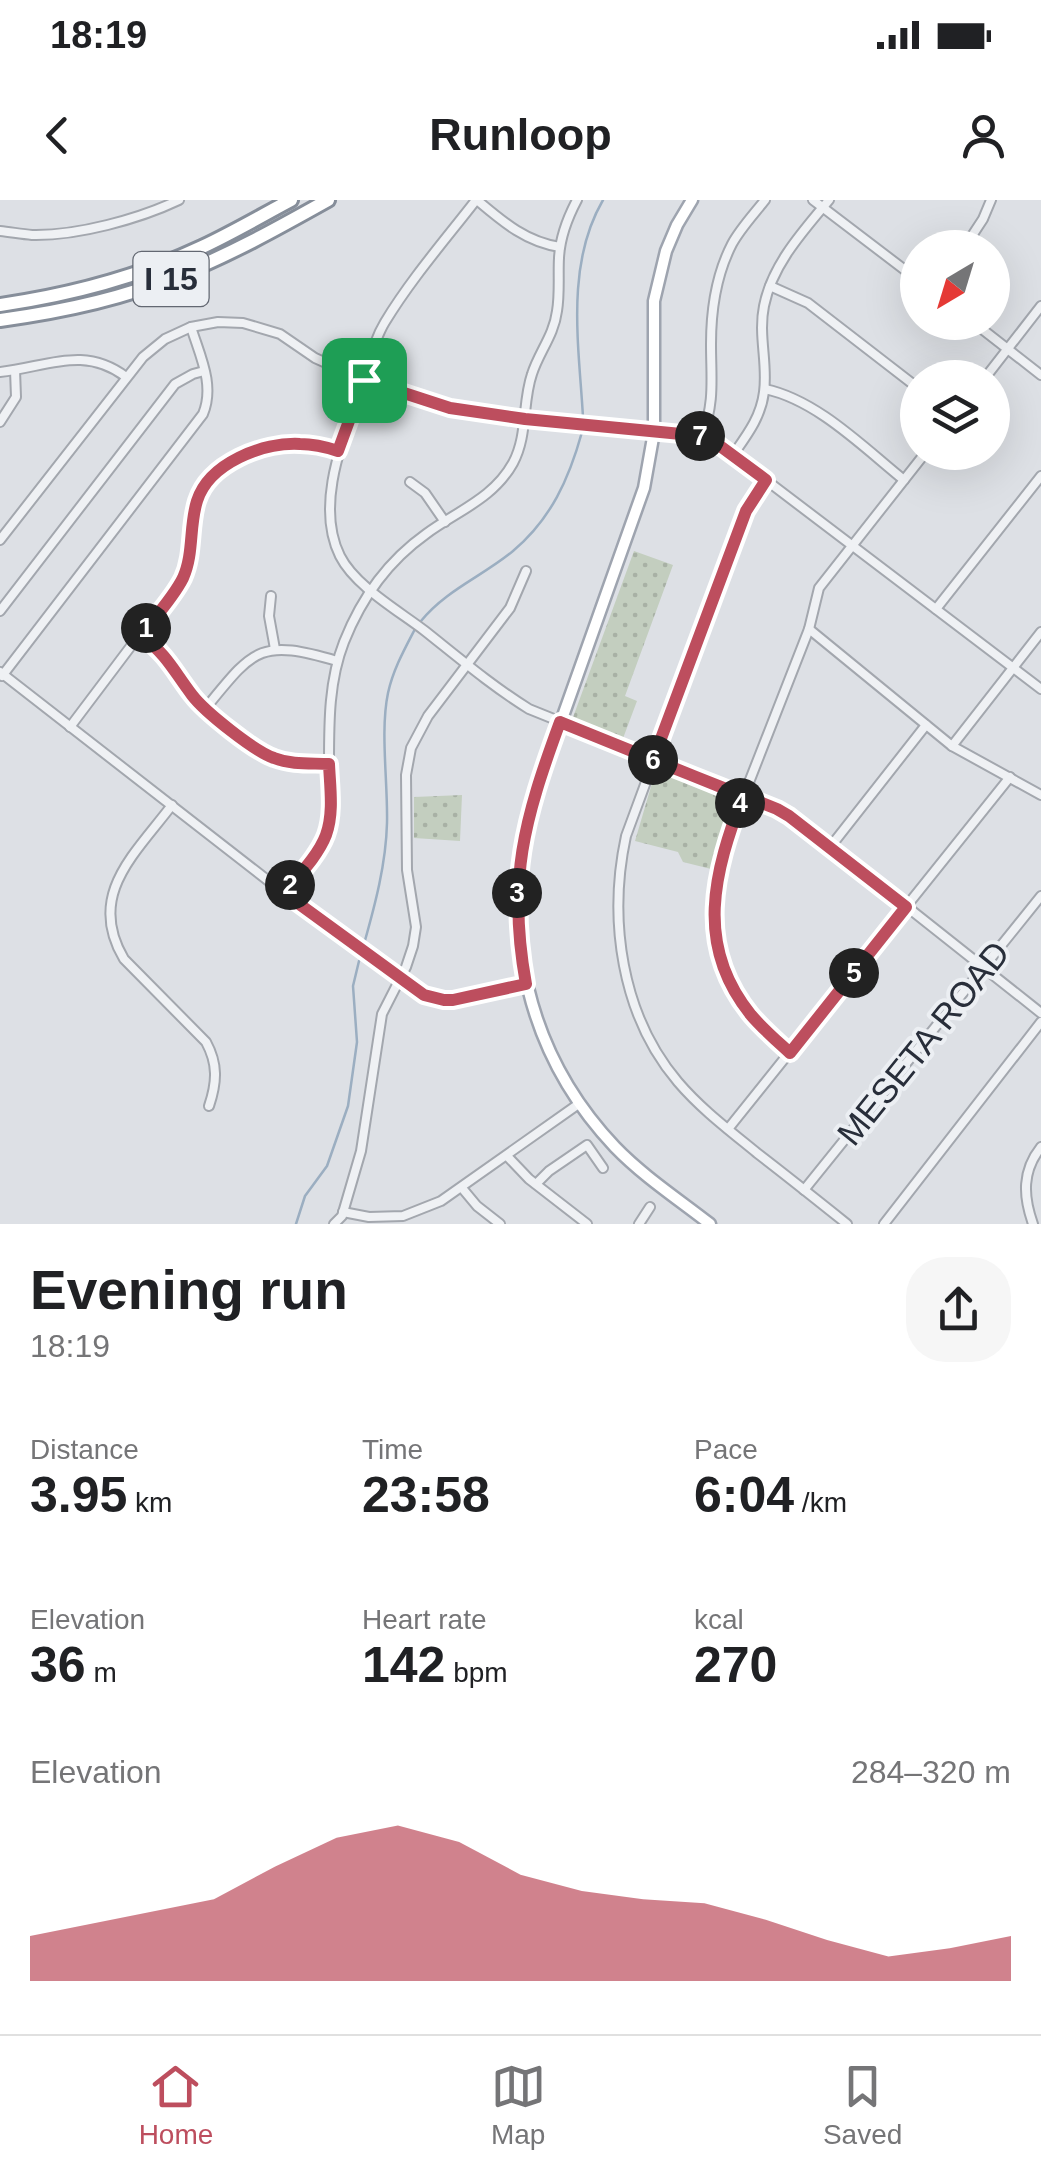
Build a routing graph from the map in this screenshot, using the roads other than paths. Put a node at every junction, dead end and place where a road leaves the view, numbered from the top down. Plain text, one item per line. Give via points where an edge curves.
1 (179, 200) edge
2 (291, 200) edge
3 (328, 200) edge
4 (476, 200) edge
5 (577, 200) edge
6 (692, 200) edge
7 (765, 200) edge
8 (813, 200) edge
9 (991, 200) edge
10 (826, 204) edge
11 (976, 230) edge
12 (0, 231) edge
13 (560, 247) junction
14 (900, 265) edge
15 (770, 286) junction
16 (0, 305) edge
17 (1041, 306) edge
18 (0, 320) edge
19 (191, 328) junction
20 (996, 340) edge
21 (1007, 349) junction
22 (998, 360) edge
23 (16, 370) junction
24 (204, 371) junction
25 (0, 372) edge
26 (900, 374) edge
27 (1041, 374) edge
28 (126, 377) junction
29 (364, 380) junction
30 (765, 388) junction
31 (525, 419) junction
32 (0, 422) edge
33 (654, 432) junction
34 (702, 436) junction
35 (338, 451) junction
36 (733, 454) junction
37 (912, 470) edge
38 (1041, 476) edge
39 (766, 480) junction
40 (904, 480) junction
41 (410, 482) dead end
42 (445, 522) junction
43 (0, 540) edge
44 (852, 546) junction
45 (526, 571) dead end
46 (371, 590) junction
47 (272, 596) dead end
48 (936, 609) junction
49 (0, 611) edge
50 (808, 629) junction
51 (1041, 632) edge
52 (141, 635) junction
53 (275, 650) junction
54 (337, 661) junction
55 (467, 664) junction
56 (1013, 668) junction
57 (1, 675) edge
58 (1041, 689) edge
59 (205, 709) junction
60 (560, 722) junction
61 (926, 725) junction
62 (70, 727) junction
63 (952, 746) junction
64 (653, 760) junction
65 (329, 764) junction
66 (1010, 777) junction
67 (1041, 795) edge
68 (743, 796) junction
69 (172, 806) junction
70 (831, 846) junction
71 (284, 893) junction
72 (1041, 896) edge
73 (906, 907) junction
74 (983, 968) junction
75 (400, 979) junction
76 (526, 984) junction
77 (1041, 1012) edge
78 (1041, 1022) edge
79 (790, 1053) junction
80 (580, 1103) junction
81 (209, 1106) dead end
82 (728, 1129) junction
83 (1041, 1147) edge
84 (507, 1156) junction
85 (603, 1168) dead end
86 (536, 1184) junction
87 (462, 1188) junction
88 (804, 1190) junction
89 (650, 1207) dead end
90 (344, 1212) junction
91 (418, 1212) junction
92 (334, 1224) edge
93 (424, 1224) edge
94 (500, 1224) edge
95 (587, 1224) edge
96 (639, 1224) edge
97 (710, 1224) edge
98 (847, 1224) edge
99 (884, 1224) edge
100 (1033, 1224) edge

1 - 12 street via 83,229
2 - 16 highway, I 15 via 162,264
3 - 18 highway, I 15 via 171,279 83,306
4 - 13 street via 522,235
4 - 29 street via 383,325
5 - 13 street
6 - 33 main road via 666,250 654,301
7 - 34 street via 733,242 721,271 713,306 713,392
8 - 10 street
9 - 11 street
10 - 14 street
10 - 15 street
13 - 31 street via 557,315 531,378
15 - 26 street via 808,303
15 - 30 street via 762,330
17 - 21 street
19 - 24 street
19 - 28 street via 154,347
19 - 29 street via 256,325
20 - 21 street
21 - 22 street
21 - 27 street
23 - 25 street
23 - 28 street via 84,359
23 - 32 street via 16,397
24 - 49 street via 175,384
24 - 57 street via 209,395 198,422
28 - 43 street
29 - 31 street via 450,408
29 - 35 street
30 - 36 street via 756,421
30 - 40 street via 809,405
31 - 33 street
31 - 42 street via 500,482
33 - 34 street
33 - 60 main road via 636,515
34 - 36 street
35 - 46 street via 331,491 336,545
35 - 52 street via 293,444 219,469 196,504 183,577
36 - 39 street
37 - 40 street
38 - 48 street
39 - 44 street
39 - 64 street via 746,511
40 - 44 street
41 - 42 street
42 - 46 street via 406,551
44 - 48 street
44 - 50 street via 819,588
45 - 55 street via 510,608
46 - 54 street
46 - 55 street
47 - 53 street
48 - 56 street
50 - 61 street
50 - 68 street
51 - 56 street
52 - 59 street
52 - 62 street
53 - 54 street
53 - 59 street via 243,664
54 - 65 street
55 - 60 street
55 - 75 street via 408,757 407,870 416,927
56 - 58 street
56 - 63 street
57 - 62 street
59 - 65 street via 266,754
60 - 64 street
60 - 76 main road via 521,852 517,910
61 - 63 street
61 - 70 street
62 - 69 street
63 - 66 street
64 - 68 street
64 - 82 street via 620,865 623,964 660,1057
65 - 71 street via 326,833
66 - 67 street
66 - 73 street
68 - 70 street via 789,816
68 - 79 street via 716,878 719,948 749,1013
69 - 71 street
69 - 81 street via 123,870 109,916 124,959 212,1053 216,1083
70 - 73 street
71 - 75 street
72 - 74 street, MESETA ROAD
73 - 74 street
73 - 79 street
74 - 77 street
74 - 88 street, MESETA ROAD
75 - 76 street via 444,1000
75 - 90 street via 379,1024 361,1152
76 - 80 main road via 546,1043
78 - 99 street
79 - 82 street
80 - 84 street
80 - 97 main road via 624,1155
82 - 88 street
83 - 100 street via 1025,1185
84 - 86 street
84 - 87 street
85 - 86 street via 587,1145
86 - 95 street
87 - 91 street
87 - 94 street
88 - 98 street
89 - 96 street
90 - 91 street via 384,1218
90 - 92 street
91 - 93 street

